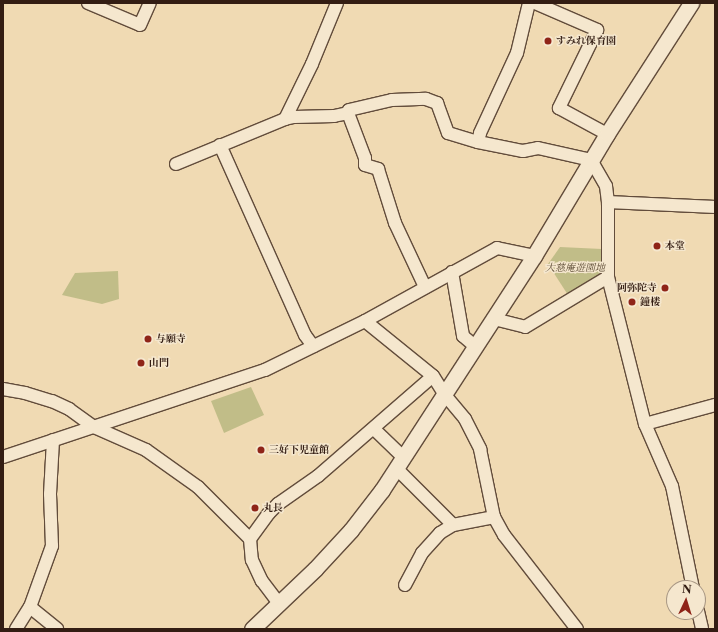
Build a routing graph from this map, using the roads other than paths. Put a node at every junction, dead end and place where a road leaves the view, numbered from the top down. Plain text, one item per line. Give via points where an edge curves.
1 (88, 3) edge
2 (150, 3) edge
3 (337, 3) edge
4 (529, 3) edge
5 (535, 3) edge
6 (691, 3) edge
7 (348, 113) junction
8 (285, 119) junction
9 (607, 134) junction
10 (478, 142) junction
11 (220, 145) junction
12 (591, 160) junction
13 (176, 164) dead end
14 (608, 202) junction
15 (715, 207) edge
16 (534, 256) junction
17 (452, 272) junction
18 (608, 277) junction
19 (425, 287) junction
20 (494, 319) junction
21 (365, 321) junction
22 (313, 346) junction
23 (475, 346) junction
24 (433, 376) junction
25 (3, 389) edge
26 (445, 395) junction
27 (715, 405) edge
28 (645, 424) junction
29 (94, 427) junction
30 (374, 429) junction
31 (53, 440) junction
32 (3, 457) edge
33 (400, 464) junction
34 (494, 516) junction
35 (453, 525) junction
36 (250, 539) junction
37 (691, 580) edge
38 (405, 585) dead end
39 (280, 605) junction
40 (30, 607) junction
41 (16, 629) edge
42 (57, 629) edge
43 (252, 629) edge
44 (577, 629) edge

1 - 2 street via 140,25
3 - 8 street via 312,64
4 - 10 street via 517,53
5 - 9 street via 597,30 559,108
6 - 9 street
7 - 8 street
7 - 10 street via 348,110 392,100 426,99 438,102 448,133
7 - 19 street via 365,158 365,165 378,169 395,223
8 - 11 street
9 - 12 street
10 - 12 street via 523,151 538,148
11 - 13 street
11 - 22 street via 305,335
12 - 14 street via 606,186
12 - 16 street
14 - 15 street
14 - 18 street
16 - 17 street via 497,248
16 - 20 street
17 - 19 street
17 - 23 street via 463,336
18 - 20 street via 525,327
18 - 28 street
19 - 21 street
20 - 23 street
21 - 22 street
21 - 24 street
22 - 29 street via 265,370
23 - 26 street
24 - 26 street
24 - 30 street
25 - 29 street via 52,401 69,409
26 - 33 street
26 - 34 street via 465,419 475,437 483,460
27 - 28 street
28 - 37 street via 672,486
29 - 31 street
29 - 36 street via 146,450 179,472 198,486
30 - 33 street
30 - 36 street via 318,476 278,504
31 - 32 street
31 - 40 street via 50,494 52,546
33 - 35 street
33 - 39 street via 351,530
34 - 35 street
34 - 44 street via 512,548
35 - 38 street via 440,533 422,553
36 - 39 street via 252,560 262,581
39 - 43 street
40 - 41 street
40 - 42 street

